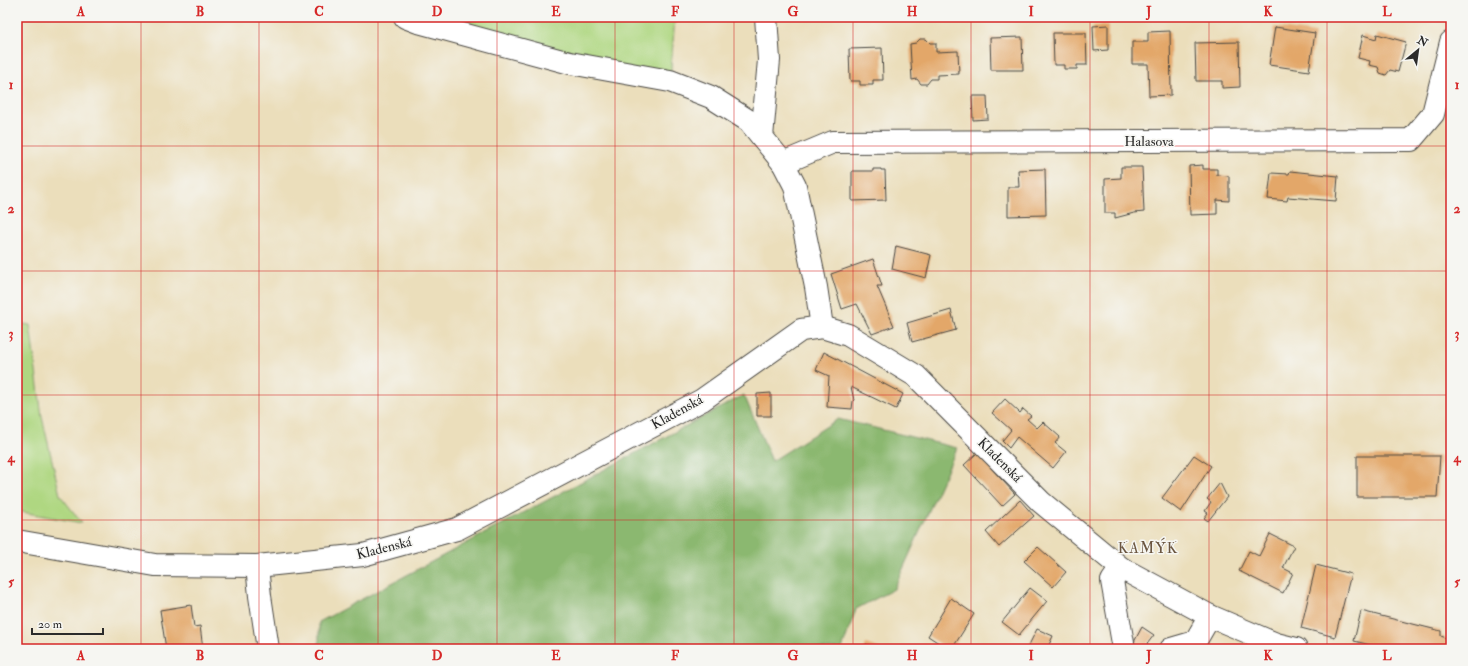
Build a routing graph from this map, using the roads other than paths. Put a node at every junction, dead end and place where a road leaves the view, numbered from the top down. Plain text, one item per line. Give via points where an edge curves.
1 (405, 17) edge
2 (766, 17) edge
3 (1451, 42) edge
4 (762, 137) junction
5 (783, 163) junction
6 (822, 327) junction
7 (17, 541) edge
8 (257, 566) junction
9 (1120, 568) junction
10 (1210, 616) junction
11 (1283, 648) edge
12 (268, 649) edge
13 (1124, 649) edge
14 (1171, 649) edge

1 - 4 street via 570,63 670,81 711,97 749,121
2 - 4 street via 769,60
3 - 5 street, Halasova via 1433,114 1411,140 833,142
4 - 5 street
5 - 6 street via 795,186
6 - 8 street, Kladenská via 801,330 702,400 457,529 363,555
6 - 9 street, Kladenská via 848,335 916,376 1041,502
7 - 8 street, Kladenská via 155,565
8 - 12 street
9 - 10 street, Kladenská
9 - 13 street via 1112,581
10 - 11 street, Kladenská
10 - 14 street via 1195,642

